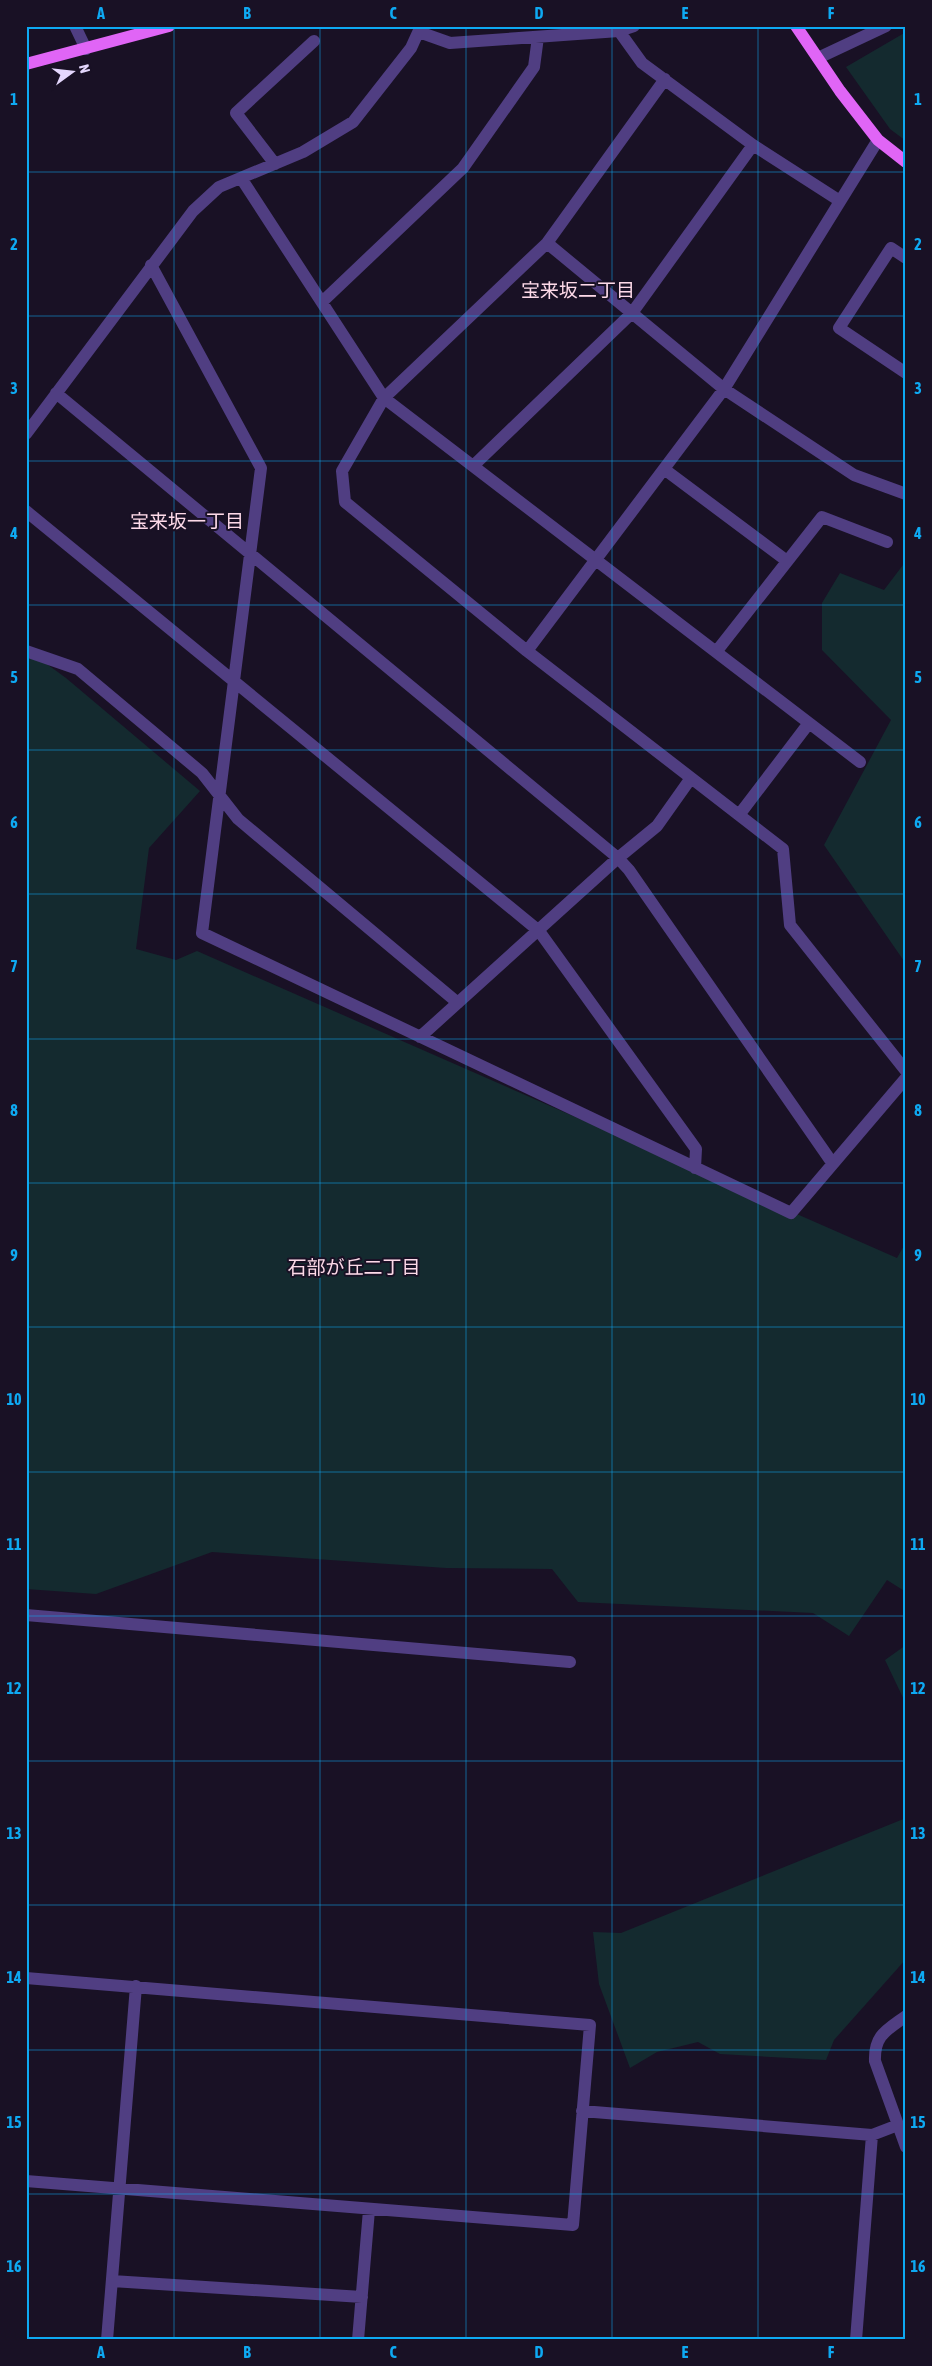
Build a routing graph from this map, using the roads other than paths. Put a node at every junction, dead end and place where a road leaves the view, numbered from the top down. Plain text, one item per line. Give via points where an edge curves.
1 (74, 26) edge
2 (169, 26) edge
3 (634, 26) edge
4 (796, 26) edge
5 (886, 26) edge
6 (420, 29) edge
7 (619, 32) junction
8 (538, 37) junction
9 (314, 41) dead end
10 (86, 49) junction
11 (818, 58) junction
12 (26, 64) edge
13 (665, 79) junction
14 (878, 140) junction
15 (753, 145) junction
16 (906, 162) edge
17 (275, 164) junction
18 (241, 178) junction
19 (840, 201) junction
20 (547, 243) junction
21 (906, 258) edge
22 (151, 265) junction
23 (322, 302) junction
24 (632, 313) junction
25 (906, 373) edge
26 (724, 389) junction
27 (56, 393) junction
28 (384, 398) junction
29 (26, 434) edge
30 (473, 466) junction
31 (664, 469) junction
32 (906, 494) edge
33 (26, 512) edge
34 (887, 542) dead end
35 (251, 554) junction
36 (596, 560) junction
37 (787, 561) junction
38 (26, 651) edge
39 (527, 651) junction
40 (716, 652) junction
41 (234, 681) junction
42 (809, 723) junction
43 (860, 762) dead end
44 (691, 778) junction
45 (219, 796) junction
46 (739, 815) junction
47 (618, 858) junction
48 (539, 931) junction
49 (458, 1003) junction
50 (420, 1037) junction
51 (906, 1071) edge
52 (906, 1078) edge
53 (833, 1164) junction
54 (695, 1168) junction
55 (26, 1615) edge
56 (570, 1662) dead end
57 (26, 1978) edge
58 (136, 1986) junction
59 (906, 2016) edge
60 (582, 2111) junction
61 (898, 2125) junction
62 (872, 2135) junction
63 (906, 2147) edge
64 (26, 2181) edge
65 (119, 2187) junction
66 (369, 2210) junction
67 (112, 2282) junction
68 (362, 2297) junction
69 (107, 2340) edge
70 (358, 2340) edge
71 (856, 2340) edge

1 - 10 street
2 - 10 main road
3 - 7 street
4 - 11 main road
5 - 11 street
6 - 8 street via 450,43
6 - 17 street via 411,48 353,122 303,152
7 - 8 street
7 - 13 street via 642,63
8 - 23 street via 534,67 463,168
9 - 17 street via 236,113
10 - 12 main road
11 - 14 main road
13 - 15 street
13 - 20 street
14 - 16 main road
14 - 19 street
15 - 19 street
15 - 24 street
17 - 18 street
18 - 22 street via 219,187 193,211
18 - 23 street
19 - 26 street
20 - 24 street
20 - 28 street
21 - 25 street via 891,248 839,328
22 - 27 street
22 - 35 street via 261,468
23 - 28 street
24 - 26 street
24 - 30 street
26 - 31 street
26 - 32 street via 854,475
27 - 29 street
27 - 35 street
28 - 30 street
28 - 39 street via 342,471 345,502
30 - 36 street
31 - 36 street
31 - 37 street
33 - 41 street
34 - 37 street via 822,517
35 - 41 street
35 - 47 street
36 - 39 street
36 - 40 street
37 - 40 street
38 - 45 street via 78,669 202,774
39 - 44 street
40 - 42 street
41 - 45 street
41 - 48 street
42 - 43 street
42 - 46 street
44 - 46 street
44 - 47 street via 657,826
45 - 49 street via 238,819
45 - 50 street via 202,933
46 - 51 street via 783,849 790,925
47 - 48 street
47 - 53 street
48 - 49 street
48 - 54 street via 696,1149
49 - 50 street
50 - 54 street
52 - 53 street
53 - 54 street via 791,1213
55 - 56 street
57 - 58 street
58 - 60 street via 590,2025
58 - 65 street
59 - 61 street via 878,2038 875,2050 875,2061
60 - 62 street
60 - 66 street via 573,2225
61 - 62 street
61 - 63 street
62 - 71 street
64 - 65 street
65 - 66 street
65 - 67 street
66 - 68 street
67 - 68 street
67 - 69 street
68 - 70 street

